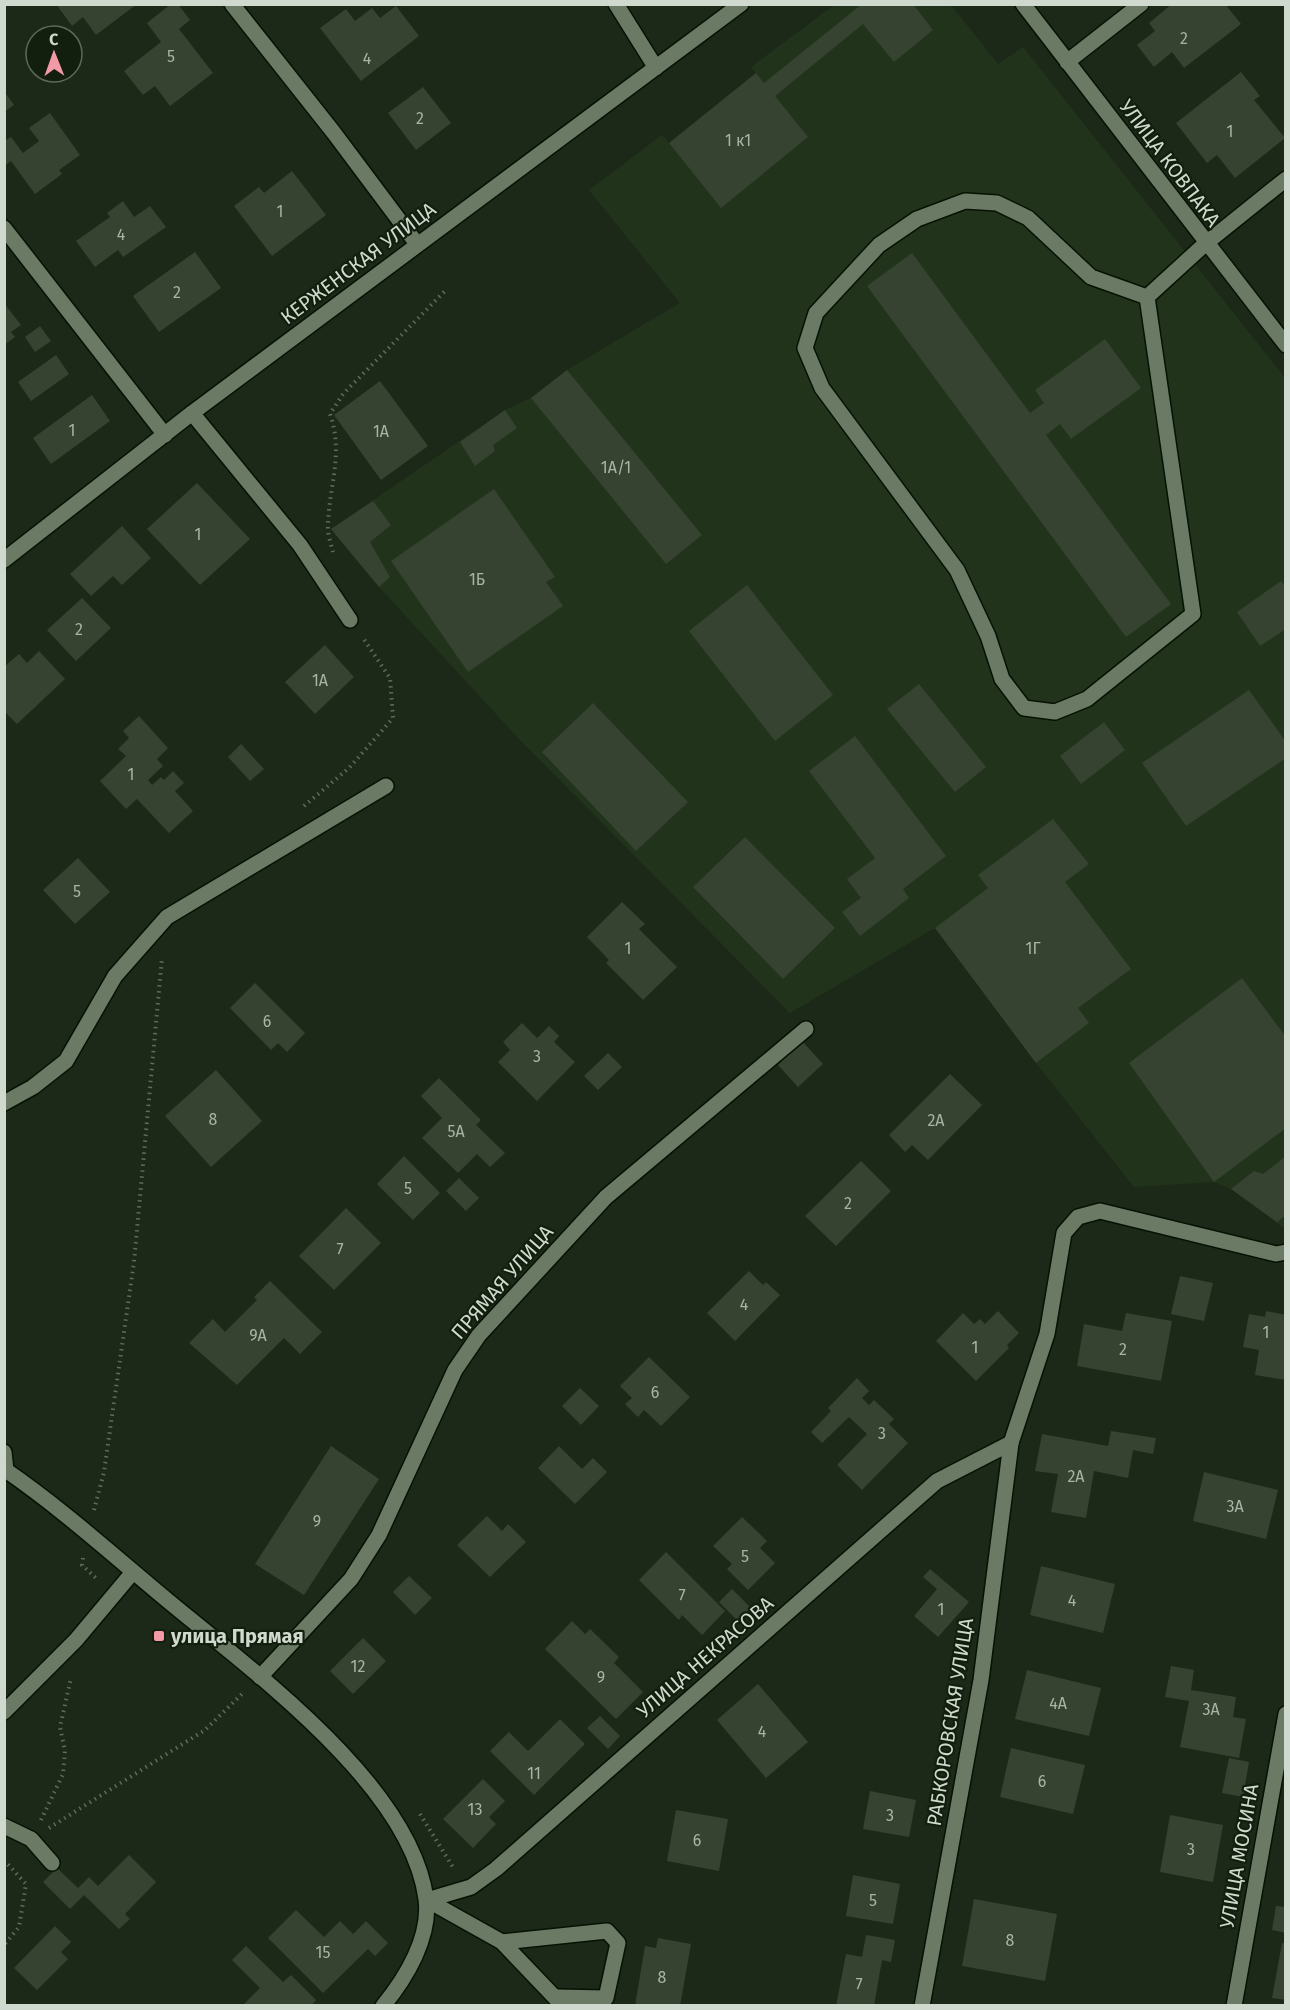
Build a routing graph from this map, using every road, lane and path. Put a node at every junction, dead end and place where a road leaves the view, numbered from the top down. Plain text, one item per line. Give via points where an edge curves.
1 (232, 4) edge
2 (616, 4) edge
3 (741, 4) edge
4 (1023, 4) edge
5 (1141, 4) edge
6 (1067, 62) junction
7 (656, 68) junction
8 (1286, 179) edge
9 (4, 228) edge
10 (417, 244) junction
11 (1205, 244) junction
12 (447, 289) dead end
13 (1147, 297) junction
14 (1286, 345) edge
15 (192, 413) junction
16 (165, 435) junction
17 (335, 559) dead end
18 (4, 560) edge
19 (350, 620) joint
20 (393, 718) dead end
21 (386, 786) dead end
22 (167, 917) junction
23 (806, 1029) dead end
24 (4, 1103) edge
25 (1286, 1252) edge
26 (1011, 1443) junction
27 (4, 1452) edge
28 (5, 1469) edge
29 (87, 1534) junction
30 (133, 1572) junction
31 (76, 1640) junction
32 (260, 1677) junction
33 (4, 1712) edge
34 (1286, 1714) edge
35 (4, 1826) edge
36 (31, 1839) junction
37 (4, 1860) edge
38 (52, 1863) dead end
39 (427, 1900) junction
40 (502, 1942) junction
41 (4, 1945) edge
42 (560, 2001) edge
43 (383, 2006) edge
44 (922, 2006) edge
45 (1234, 2006) edge

1 - 10 street
2 - 7 street
3 - 7 street, КЕРЖЕНСКАЯ УЛИЦА
4 - 6 street, УЛИЦА КОВПАКА
5 - 6 street
6 - 11 street, УЛИЦА КОВПАКА
7 - 10 street, КЕРЖЕНСКАЯ УЛИЦА
8 - 11 street
9 - 16 street
10 - 15 street, КЕРЖЕНСКАЯ УЛИЦА
11 - 13 street
11 - 14 street, УЛИЦА КОВПАКА
12 - 17 path via 343,394 330,414 338,457 327,527
13 - 13 street via 1192,614 1087,699 1055,712 1024,708 1002,679 988,636 957,570 822,388 805,348 816,313 879,245 918,219 965,201 997,203 1028,218 1091,277
15 - 16 street, КЕРЖЕНСКАЯ УЛИЦА
15 - 19 street via 300,545
16 - 18 street, КЕРЖЕНСКАЯ УЛИЦА
19 - 20 path via 390,678
21 - 22 street
22 - 24 street via 115,976 66,1061 33,1088
22 - 29 path via 141,1204 121,1370 104,1472
23 - 32 street, ПРЯМАЯ УЛИЦА via 606,1197 479,1335 454,1370 379,1535 351,1579
25 - 26 street, РАБКОРОВСКАЯ УЛИЦА via 1276,1254 1100,1211 1078,1217 1064,1233 1047,1334
26 - 39 street, УЛИЦА НЕКРАСОВА via 937,1480 496,1869 471,1887
26 - 44 street, РАБКОРОВСКАЯ УЛИЦА via 981,1680
27 - 28 street
28 - 29 street
29 - 30 street
30 - 31 street
30 - 32 street
31 - 33 street
31 - 36 path via 60,1726 65,1751 63,1774
32 - 36 path via 205,1730
32 - 39 street via 340,1749 383,1803 411,1847
34 - 45 street, УЛИЦА МОСИНА
35 - 36 street
36 - 38 street
37 - 41 path via 26,1884 19,1927
39 - 40 street
39 - 43 street via 423,1940
40 - 42 street
40 - 42 street via 607,1932 618,1943 606,1998

